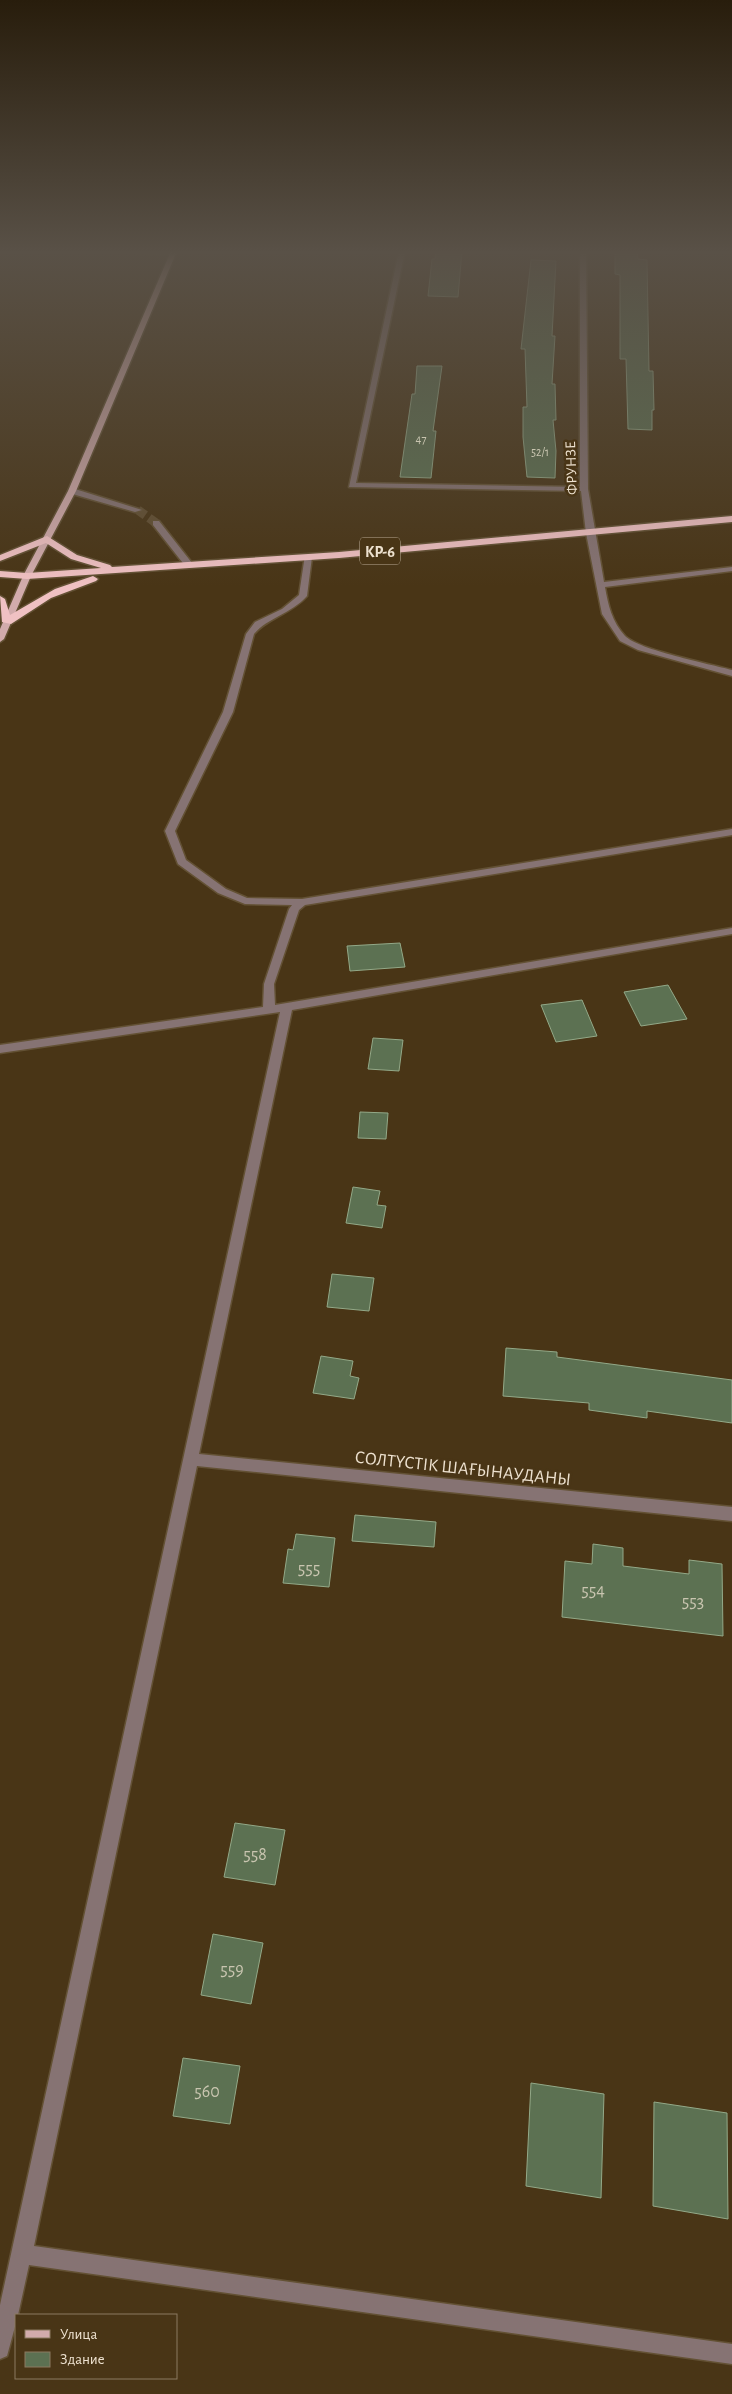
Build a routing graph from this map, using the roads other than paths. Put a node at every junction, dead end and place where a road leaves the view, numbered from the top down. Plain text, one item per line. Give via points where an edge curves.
1 (127, 363) edge
2 (378, 363) edge
3 (583, 363) edge
4 (584, 489) junction
5 (72, 491) junction
6 (138, 510) tunnel mouth
7 (732, 519) edge
8 (156, 523) tunnel mouth
9 (590, 533) junction
10 (47, 539) junction
11 (308, 557) junction
12 (0, 558) edge
13 (189, 565) junction
14 (732, 569) edge
15 (123, 570) junction
16 (0, 574) edge
17 (27, 576) junction
18 (600, 585) junction
19 (0, 599) edge
20 (8, 622) junction
21 (0, 639) edge
22 (732, 673) edge
23 (732, 832) edge
24 (302, 902) junction
25 (732, 931) edge
26 (287, 1006) junction
27 (269, 1010) junction
28 (0, 1049) edge
29 (190, 1459) junction
30 (732, 1514) edge
31 (22, 2254) junction
32 (0, 2349) edge
33 (732, 2354) edge

1 - 5 main road
2 - 4 street via 352,485
3 - 4 street, ФРУНЗЕ
4 - 9 street, ФРУНЗЕ
5 - 6 street
5 - 10 main road
7 - 9 highway, KP-6
8 - 13 street
9 - 11 highway, KP-6
9 - 18 street, ФРУНЗЕ
10 - 12 highway
10 - 15 highway via 86,562
10 - 17 main road
11 - 13 highway, KP-6
11 - 24 street via 303,596 285,611 258,624 250,634 228,712 170,831 182,862 222,892 245,901
13 - 15 highway, KP-6
14 - 18 street
15 - 17 highway, KP-6
15 - 20 highway via 52,593
16 - 17 highway, KP-6
17 - 20 main road
18 - 22 street, ФРУНЗЕ via 606,614 623,638 641,648
19 - 20 highway
20 - 21 main road
23 - 24 street
24 - 27 street via 294,909 269,984
25 - 26 street
26 - 27 street
26 - 29 street
27 - 28 street
29 - 30 street, СОЛТҮСТІК ШАҒЫНАУДАНЫ
29 - 31 street
31 - 32 street
31 - 33 street

